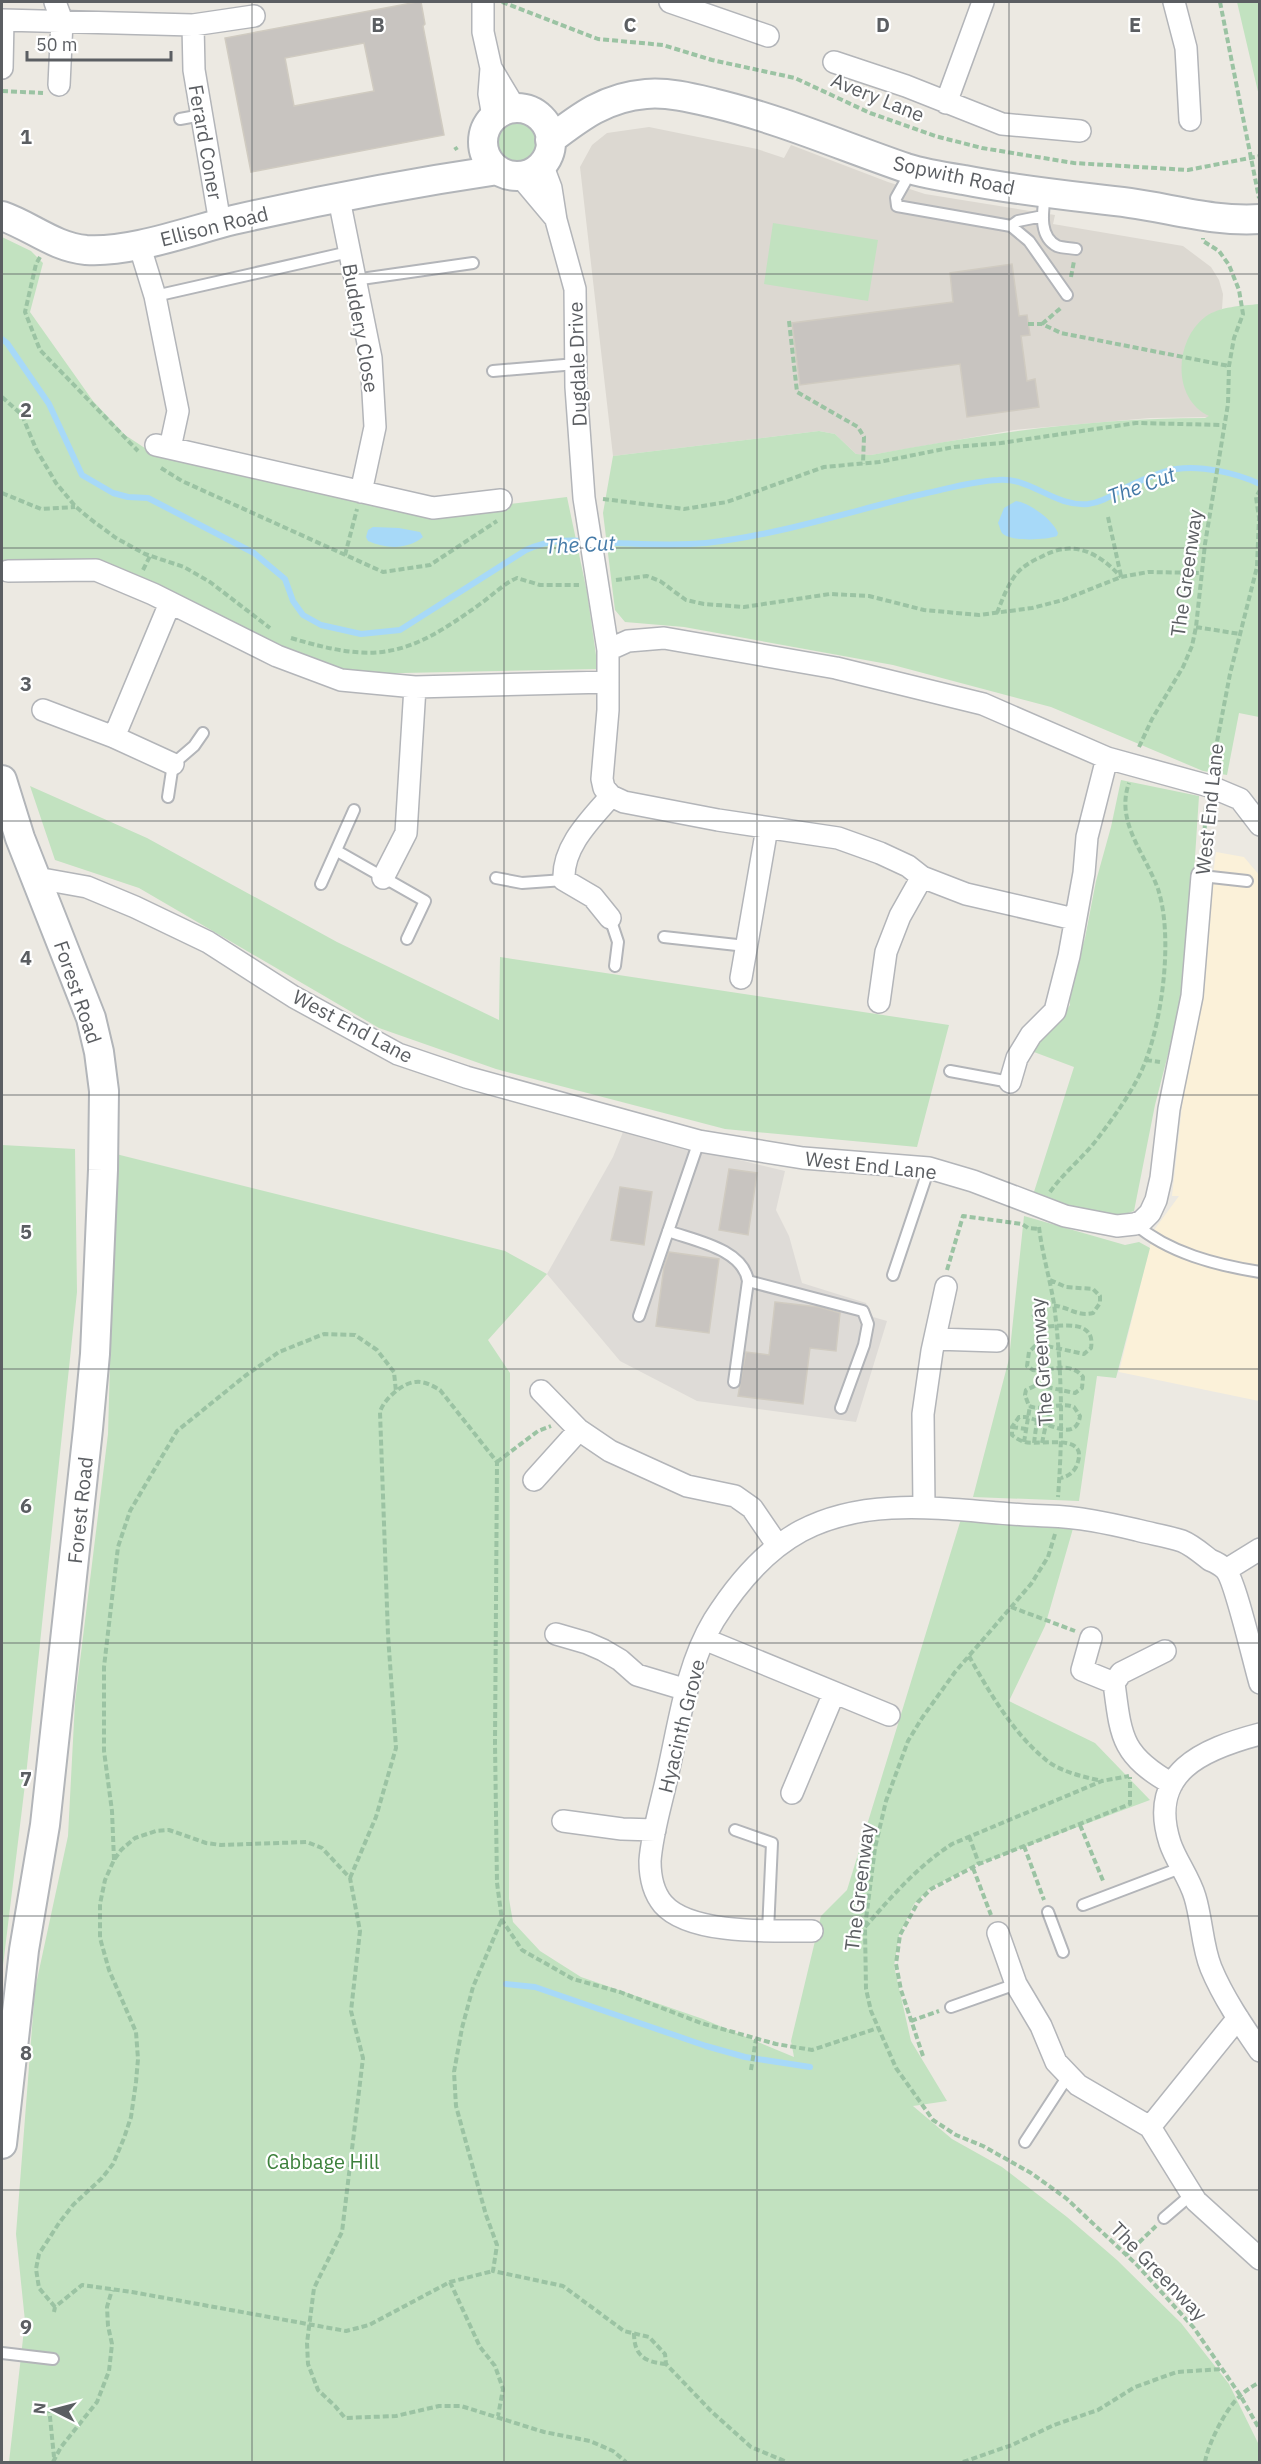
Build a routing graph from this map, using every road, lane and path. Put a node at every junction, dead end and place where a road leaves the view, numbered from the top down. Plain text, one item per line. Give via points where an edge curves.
1 (483, 2) edge
2 (502, 2) edge
3 (677, 2) edge
4 (983, 2) edge
5 (1174, 2) edge
6 (1220, 2) edge
7 (58, 11) edge
8 (254, 16) dead end
9 (193, 25) junction
10 (768, 36) dead end
11 (834, 62) dead end
12 (2, 68) edge
13 (59, 85) joint
14 (2, 91) edge
15 (946, 103) junction
16 (202, 115) junction
17 (180, 119) dead end
18 (497, 120) junction
19 (1190, 120) dead end
20 (1080, 130) dead end
21 (530, 154) junction
22 (1260, 156) edge
23 (1252, 159) junction
24 (908, 169) junction
25 (432, 179) junction
26 (1260, 198) edge
27 (339, 199) junction
28 (1044, 205) junction
29 (2, 216) edge
30 (1260, 219) edge
31 (220, 223) junction
32 (1011, 225) junction
33 (1203, 234) dead end
34 (139, 244) junction
35 (1076, 249) dead end
36 (348, 252) junction
37 (473, 263) dead end
38 (354, 280) junction
39 (1068, 295) dead end
40 (156, 296) junction
41 (789, 321) dead end
42 (1028, 324) dead end
43 (576, 364) junction
44 (1228, 366) junction
45 (494, 371) dead end
46 (2, 397) edge
47 (1224, 425) junction
48 (863, 464) junction
49 (1260, 490) edge
50 (362, 492) junction
51 (2, 493) edge
52 (501, 500) dead end
53 (592, 504) junction
54 (77, 507) junction
55 (1108, 517) dead end
56 (1259, 518) edge
57 (345, 555) dead end
58 (1258, 567) edge
59 (8, 571) dead end
60 (1201, 573) junction
61 (597, 576) junction
62 (1121, 577) junction
63 (170, 603) junction
64 (997, 613) junction
65 (1196, 627) junction
66 (280, 633) dead end
67 (1240, 634) junction
68 (288, 637) dead end
69 (608, 650) junction
70 (608, 682) junction
71 (415, 687) junction
72 (43, 710) dead end
73 (203, 733) dead end
74 (114, 737) junction
75 (1107, 758) junction
76 (172, 764) junction
77 (1134, 767) junction
78 (2, 780) edge
79 (1209, 786) junction
80 (611, 796) junction
81 (168, 797) dead end
82 (354, 810) dead end
83 (1258, 820) edge
84 (767, 828) junction
85 (337, 851) junction
86 (1202, 876) junction
87 (922, 877) junction
88 (383, 878) junction
89 (496, 878) dead end
90 (564, 880) junction
91 (1247, 881) dead end
92 (38, 882) junction
93 (321, 884) dead end
94 (610, 918) joint
95 (1074, 919) junction
96 (664, 937) dead end
97 (407, 939) dead end
98 (746, 946) junction
99 (615, 966) dead end
100 (741, 978) dead end
101 (879, 1002) dead end
102 (950, 1071) dead end
103 (1010, 1082) joint
104 (699, 1141) junction
105 (928, 1168) junction
106 (1046, 1201) dead end
107 (1040, 1221) dead end
108 (1135, 1224) junction
109 (1039, 1229) junction
110 (668, 1231) junction
111 (1260, 1272) edge
112 (893, 1275) dead end
113 (1050, 1280) junction
114 (748, 1281) junction
115 (946, 1287) joint
116 (1054, 1304) junction
117 (639, 1316) dead end
118 (1056, 1326) junction
119 (934, 1339) junction
120 (997, 1341) dead end
121 (1058, 1349) junction
122 (1060, 1368) junction
123 (734, 1382) dead end
124 (1060, 1391) junction
125 (396, 1392) junction
126 (541, 1392) dead end
127 (1061, 1405) junction
128 (1030, 1406) junction
129 (1049, 1406) junction
130 (1042, 1407) junction
131 (841, 1408) dead end
132 (1028, 1417) junction
133 (1038, 1420) junction
134 (1047, 1424) junction
135 (573, 1425) junction
136 (1012, 1427) junction
137 (1026, 1429) junction
138 (1061, 1429) junction
139 (1061, 1441) junction
140 (1023, 1442) junction
141 (1034, 1443) junction
142 (1042, 1443) junction
143 (497, 1462) junction
144 (1060, 1478) junction
145 (534, 1480) dead end
146 (1058, 1500) dead end
147 (924, 1507) junction
148 (1055, 1533) dead end
149 (778, 1546) junction
150 (1260, 1549) edge
151 (1226, 1570) junction
152 (1011, 1607) junction
153 (556, 1634) dead end
154 (1091, 1638) joint
155 (704, 1639) junction
156 (1165, 1651) dead end
157 (969, 1656) junction
158 (1114, 1683) junction
159 (1260, 1683) edge
160 (687, 1690) junction
161 (834, 1693) junction
162 (889, 1714) dead end
163 (1260, 1734) edge
164 (1130, 1776) dead end
165 (1172, 1784) junction
166 (792, 1793) dead end
167 (563, 1821) dead end
168 (1080, 1825) junction
169 (655, 1830) junction
170 (735, 1830) dead end
171 (969, 1836) junction
172 (1024, 1846) junction
173 (114, 1860) junction
174 (979, 1864) junction
175 (1183, 1867) junction
176 (973, 1868) junction
177 (350, 1878) junction
178 (1108, 1895) junction
179 (1083, 1905) dead end
180 (1048, 1912) joint
181 (502, 1920) junction
182 (865, 1927) junction
183 (812, 1930) dead end
184 (768, 1931) junction
185 (998, 1933) joint
186 (1063, 1952) dead end
187 (1016, 1984) junction
188 (951, 2007) joint
189 (1238, 2018) junction
190 (911, 2021) junction
191 (878, 2028) junction
192 (756, 2039) junction
193 (1260, 2051) edge
194 (924, 2056) dead end
195 (751, 2070) dead end
196 (1068, 2076) junction
197 (1150, 2127) junction
198 (1025, 2142) dead end
199 (2, 2144) edge
200 (1192, 2194) junction
201 (1164, 2218) joint
202 (1126, 2255) junction
203 (1260, 2259) edge
204 (493, 2271) junction
205 (450, 2282) junction
206 (112, 2289) junction
207 (310, 2326) junction
208 (634, 2333) junction
209 (2, 2354) edge
210 (53, 2359) dead end
211 (666, 2364) junction
212 (1222, 2369) junction
213 (1260, 2382) edge
214 (1240, 2396) junction
215 (49, 2407) dead end
216 (498, 2416) junction
217 (1260, 2430) edge
218 (54, 2460) edge
219 (626, 2463) edge
220 (787, 2463) edge
221 (963, 2463) edge
222 (1205, 2463) edge

1 - 18 street via 483,32 491,68 489,94
2 - 23 path, Avery Lane via 598,39 663,45 795,78 881,117 982,148 1074,163 1188,170
3 - 10 street
4 - 15 street
5 - 19 street via 1186,48
6 - 23 path
7 - 9 street
7 - 12 street via 3,20
7 - 13 street
8 - 9 street
9 - 16 street, Ferard Coner via 194,70
11 - 15 street
13 - 14 path via 48,93
15 - 20 street via 1002,124
16 - 17 lane
16 - 31 street, Ferard Coner
18 - 21 street via 533,112
18 - 21 street via 485,155
18 - 25 street, Ellison Road
21 - 24 street, Sopwith Road via 588,111 646,94 693,98 786,123
21 - 25 street, Ellison Road
21 - 43 street, Dugdale Drive via 551,188 575,289
22 - 23 path, Avery Lane
23 - 26 path
24 - 28 street, Sopwith Road via 994,186
24 - 32 lane via 896,198 897,206
25 - 27 street, Ellison Road
27 - 31 street, Ellison Road
27 - 36 street, Buddery Close
28 - 30 street, Sopwith Road via 1129,203 1224,219
28 - 32 lane
28 - 35 lane via 1042,225 1048,236 1057,246
29 - 34 street, Ellison Road via 49,240 75,248 98,250
31 - 34 street, Ellison Road
32 - 39 lane via 1029,241
33 - 44 path, The Greenway via 1203,241 1224,257 1239,290 1243,314
34 - 40 street
36 - 38 street, Buddery Close
36 - 40 lane
37 - 38 lane
38 - 50 street, Buddery Close via 371,358 375,427
40 - 50 street via 178,411 163,446
41 - 48 path via 797,392 858,427 864,437
42 - 44 path
43 - 45 lane
43 - 53 street, Dugdale Drive
44 - 47 path, The Greenway
46 - 54 path via 22,415 45,465
47 - 48 path via 1136,423 954,447
47 - 60 path, The Greenway
48 - 53 path via 824,467 727,502 684,508
49 - 56 path, West End Lane via 1256,496
50 - 52 street via 433,508
50 - 57 path
51 - 54 path via 41,509
53 - 61 street, Dugdale Drive
54 - 66 path via 116,538 210,582 262,624
55 - 62 path
56 - 58 path, West End Lane
58 - 67 path, West End Lane
59 - 63 street via 96,570
60 - 62 path via 1148,572
60 - 65 path, The Greenway
61 - 64 path via 647,576 686,600 744,607 830,594 869,596 945,613
61 - 68 path via 551,586 517,578 425,640 401,650 355,652 322,648
61 - 69 street, Dugdale Drive
62 - 64 path via 1063,600
62 - 64 path via 1100,556 1085,549 1051,551 1022,568 1006,590
63 - 71 street via 277,656 341,680
63 - 74 street
65 - 67 path
65 - 77 path, The Greenway via 1183,668 1152,719
67 - 79 path, West End Lane
69 - 70 street, Dugdale Drive
69 - 75 street via 628,641 664,638 836,668 983,704
70 - 71 street
70 - 80 street, Dugdale Drive via 602,779
71 - 88 street via 406,833
72 - 74 street
73 - 76 lane
74 - 76 street
75 - 77 street
75 - 95 street
76 - 81 lane
77 - 79 street
77 - 106 path, The Greenway via 1124,797 1127,820 1158,890 1163,918 1158,1013 1146,1060 1130,1091 1097,1140 1061,1176
78 - 92 street, Forest Road
79 - 83 street via 1240,799
79 - 86 path, West End Lane
80 - 84 street via 644,807
80 - 90 street via 571,847 563,867
82 - 85 lane
84 - 87 street via 838,838 880,853
84 - 98 street
85 - 88 lane
85 - 93 lane
86 - 91 lane
86 - 108 street, West End Lane via 1192,996 1169,1110 1161,1178 1150,1213
87 - 95 street via 966,894
87 - 101 street via 886,952
88 - 97 lane via 425,901
89 - 90 lane via 522,883
90 - 94 street via 593,897
92 - 104 street, West End Lane via 48,880 87,888 135,907 208,942 294,997 398,1054 530,1096
92 - 199 street, Forest Road via 91,1018 99,1052 104,1091 103,1170 95,1354 75,1557 45,1825 24,1950
94 - 99 lane via 618,942
95 - 103 street via 1055,1011 1031,1035 1017,1058
96 - 98 lane
98 - 100 street
102 - 103 lane
104 - 105 street, West End Lane via 803,1158
104 - 110 lane
105 - 108 street, West End Lane via 1065,1216 1117,1226
105 - 112 lane
107 - 109 path, The Greenway
108 - 111 lane via 1151,1238 1217,1265
109 - 113 path, The Greenway
109 - 115 path via 963,1216 944,1280 949,1281
110 - 114 lane via 736,1258 746,1269
110 - 117 lane
113 - 116 path, The Greenway
113 - 116 path via 1066,1287 1093,1289 1100,1296 1098,1308 1087,1315
114 - 123 lane
114 - 131 lane via 863,1311 868,1324 864,1345
115 - 119 street
116 - 118 path, The Greenway
116 - 118 path via 1038,1306 1033,1317 1039,1327
118 - 121 path, The Greenway
118 - 121 path via 1080,1327 1090,1332 1093,1339 1084,1354
119 - 120 street
119 - 147 street via 923,1414
121 - 122 path, The Greenway
121 - 122 path via 1035,1346 1029,1352 1027,1366 1038,1371
122 - 124 path, The Greenway
122 - 124 path via 1080,1372 1084,1383 1075,1393
124 - 127 path, The Greenway
124 - 128 path via 1032,1386 1025,1395
125 - 143 path via 415,1381 440,1390
125 - 173 path via 394,1372 377,1350 355,1335 324,1335 279,1352 177,1431 130,1511 118,1547 104,1667 104,1751
125 - 177 path via 382,1404 380,1412 396,1748 376,1817
126 - 135 street
127 - 129 path
127 - 138 path, The Greenway
127 - 138 path via 1074,1407 1080,1416 1075,1428
128 - 130 path
128 - 132 path
129 - 130 path
129 - 134 path
130 - 133 path
132 - 133 path
132 - 136 path via 1019,1417
132 - 137 path
133 - 134 path
133 - 141 path
134 - 138 path
134 - 142 path
135 - 143 path via 538,1431
135 - 145 street
135 - 149 street via 610,1451 687,1486 735,1496 752,1508
136 - 137 path
136 - 140 path via 1012,1435
137 - 140 path
138 - 139 path, The Greenway
139 - 142 path
139 - 144 path, The Greenway
139 - 144 path via 1074,1446 1078,1461 1074,1471
140 - 141 path
141 - 142 path
143 - 181 path via 495,1835
144 - 146 path, The Greenway
147 - 149 street, Hyacinth Grove via 846,1514 802,1530
147 - 151 street, Hyacinth Grove via 1074,1517 1160,1534 1184,1542
148 - 152 path, The Greenway via 1048,1557
149 - 155 street, Hyacinth Grove via 751,1570
150 - 151 street
151 - 159 street
152 - 154 path
152 - 157 path, The Greenway
153 - 160 street via 603,1650 637,1675
154 - 158 street via 1082,1670
155 - 160 street, Hyacinth Grove
155 - 161 street
156 - 158 street via 1121,1673
157 - 171 path via 1018,1731 1047,1760 1079,1776 1102,1781
157 - 182 path, The Greenway via 922,1718 900,1760 874,1848
158 - 165 street via 1126,1746 1149,1771
160 - 169 street, Hyacinth Grove
161 - 162 street
161 - 166 street
163 - 165 street via 1204,1753 1183,1768
164 - 168 path via 1130,1804
165 - 175 street via 1164,1824
167 - 169 street
168 - 172 path
168 - 178 path
169 - 184 street, Hyacinth Grove via 650,1862 652,1884 664,1905 681,1917 703,1923
170 - 184 lane via 772,1842
171 - 174 path
171 - 182 path via 930,1859 906,1880
172 - 174 path
172 - 180 path
173 - 177 path via 135,1838 168,1830 221,1845 307,1842 322,1848
173 - 206 path via 100,1904 100,1938 109,1970 136,2032 138,2059 131,2116 113,2164 59,2223 39,2254 36,2270 39,2288 54,2309 82,2285
174 - 176 path
175 - 178 lane
175 - 189 street via 1195,1897 1210,1967
176 - 185 path
176 - 190 path via 931,1889 918,1902 900,1935 896,1964
177 - 207 path via 360,1930 351,2011 363,2058 342,2232 314,2288
178 - 179 lane
180 - 186 lane
181 - 192 path via 522,1950 573,1979
181 - 204 path via 473,1987 454,2072 456,2106 497,2245
182 - 191 path, The Greenway via 866,1989
183 - 184 street, Hyacinth Grove
185 - 187 street
187 - 188 lane
187 - 196 street via 1056,2061
188 - 190 path
189 - 193 street
189 - 197 street
190 - 194 path
191 - 192 path via 812,2050
191 - 202 path, The Greenway via 896,2068 933,2120 1031,2173 1068,2199
192 - 195 path
196 - 197 street
196 - 198 lane
197 - 200 street
200 - 201 lane
200 - 203 street via 1196,2202
201 - 202 path
202 - 212 path, The Greenway via 1194,2328
204 - 205 path
204 - 208 path via 563,2286 624,2331
205 - 207 path via 369,2325 346,2331
205 - 216 path via 480,2347 495,2366 502,2389
206 - 207 path
206 - 218 path via 107,2307 112,2344 109,2371 97,2402
207 - 216 path via 307,2343 312,2377 318,2390 345,2418 396,2416 439,2406 461,2406
208 - 211 path via 649,2337 665,2354
208 - 211 path via 637,2353 644,2360
209 - 210 lane
211 - 220 path via 751,2447
212 - 214 path, The Greenway
212 - 221 path via 1177,2372 1135,2387 1098,2410
213 - 214 path
214 - 217 path, The Greenway
214 - 222 path via 1223,2419
215 - 218 path
216 - 219 path via 544,2432 590,2441 613,2451

